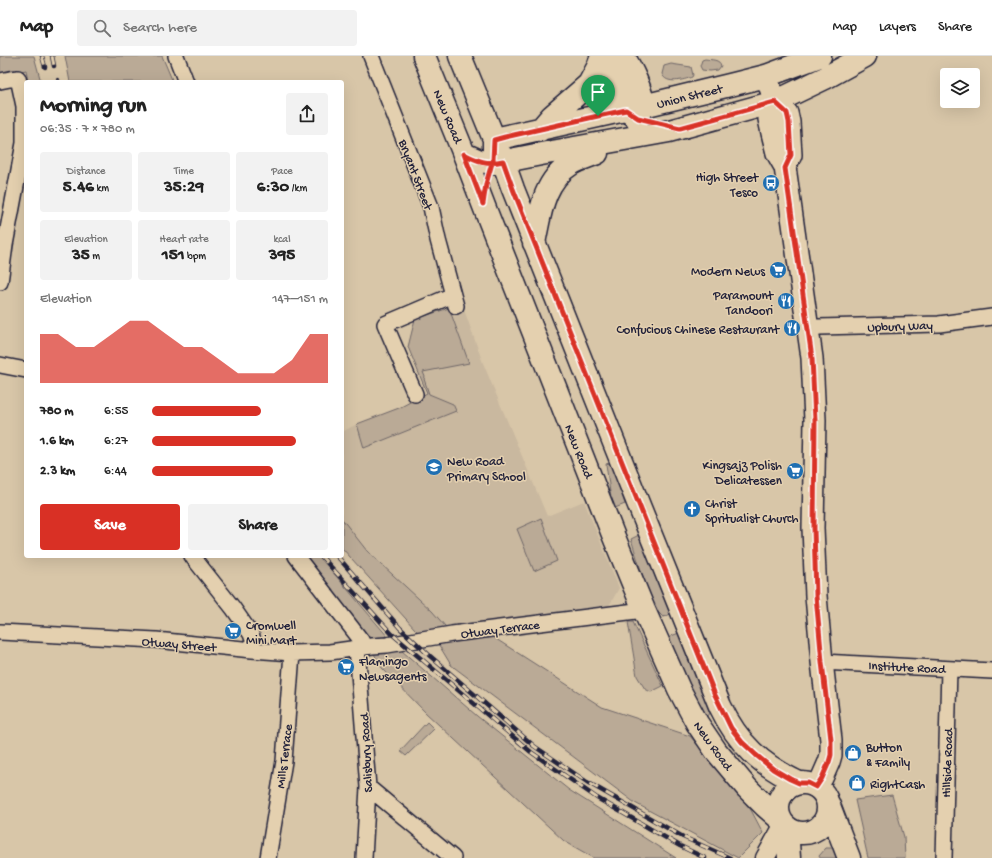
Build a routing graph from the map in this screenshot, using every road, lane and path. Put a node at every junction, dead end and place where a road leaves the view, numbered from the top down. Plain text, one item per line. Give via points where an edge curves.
1 (176, 56) edge
2 (371, 56) edge
3 (424, 56) edge
4 (460, 56) edge
5 (603, 56) edge
6 (623, 56) edge
7 (820, 56) edge
8 (865, 56) edge
9 (766, 76) junction
10 (185, 80) edge
11 (0, 81) edge
12 (775, 102) junction
13 (635, 112) junction
14 (680, 128) junction
15 (540, 130) junction
16 (624, 139) junction
17 (494, 140) junction
18 (464, 154) junction
19 (498, 162) junction
20 (483, 204) junction
21 (534, 243) junction
22 (0, 282) edge
23 (992, 317) edge
24 (808, 329) junction
25 (0, 365) edge
26 (24, 370) edge
27 (415, 394) dead end
28 (194, 558) edge
29 (298, 558) edge
30 (644, 610) junction
31 (0, 632) edge
32 (360, 648) junction
33 (252, 650) junction
34 (292, 653) junction
35 (822, 662) junction
36 (949, 669) junction
37 (992, 671) edge
38 (368, 787) junction
39 (814, 791) junction
40 (784, 824) junction
41 (268, 858) edge
42 (364, 858) edge
43 (453, 858) edge
44 (765, 858) edge
45 (790, 858) edge
46 (849, 858) edge
47 (944, 858) edge

1 - 10 street
2 - 27 street, Bryant Street via 431,208 454,300 385,324
3 - 18 main road, New Road
4 - 17 main road, New Road
5 - 13 main road
5 - 15 main road via 588,84
6 - 13 main road via 640,91
7 - 9 main road, Union Street
8 - 12 main road
9 - 12 main road
9 - 13 main road, Union Street
11 - 22 street via 18,78 24,106 24,143
12 - 14 main road
12 - 24 main road via 769,119 777,153 785,168
13 - 14 main road
13 - 15 main road, Union Street
13 - 16 main road
14 - 16 main road
15 - 17 main road, Union Street
16 - 19 main road
16 - 21 main road via 575,161 558,174 546,193
17 - 19 main road, New Road
18 - 19 main road via 480,161
18 - 20 main road, New Road
19 - 20 main road via 486,184
19 - 21 main road, New Road via 513,189
20 - 30 main road, New Road
21 - 39 main road, New Road via 731,728 748,748 773,769
23 - 24 street, Upbury Way via 939,324
24 - 35 main road via 815,420 816,596
25 - 26 street
28 - 33 street via 251,634
29 - 32 street via 361,640
30 - 32 street, Otway Terrace
30 - 40 main road, New Road via 681,694 697,723 716,751 747,788
31 - 33 street, Otway Street via 156,640
32 - 34 street, Otway Street
32 - 38 street, Salisbury Road
33 - 34 street, Otway Street
34 - 41 street, Mills Terrace via 284,761
35 - 36 street, Institute Road
35 - 39 main road via 831,755
36 - 37 street, Institute Road
36 - 47 street, Hillside Road
38 - 42 street, Salisbury Road
38 - 43 street
39 - 40 main road via 788,788 781,797 778,809
39 - 40 main road via 828,813 820,827 814,831 798,833
39 - 46 main road via 842,839
40 - 44 street
40 - 45 main road

